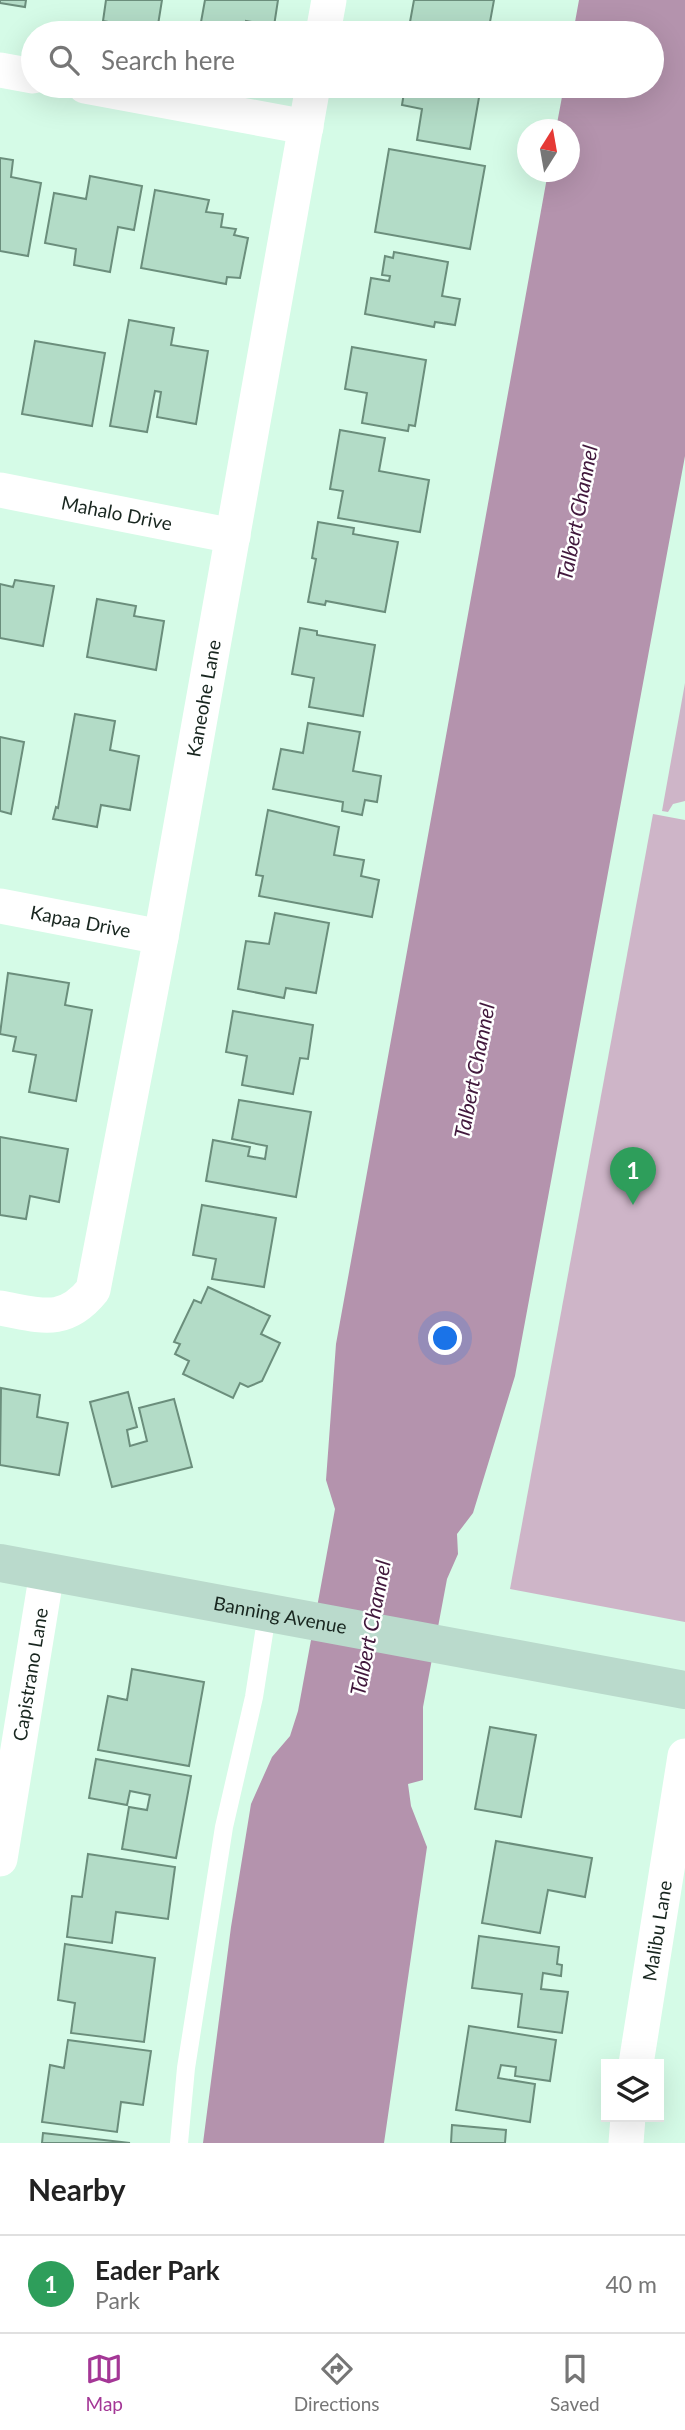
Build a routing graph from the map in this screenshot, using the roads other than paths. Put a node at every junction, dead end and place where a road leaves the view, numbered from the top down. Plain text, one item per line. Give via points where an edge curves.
1 (329, 0) edge
2 (325, 21) edge
3 (0, 70) edge
4 (21, 74) edge
5 (150, 98) edge
6 (311, 98) edge
7 (306, 127) junction
8 (0, 491) edge
9 (233, 536) junction
10 (0, 906) edge
11 (161, 937) junction
12 (0, 1308) edge
13 (0, 1563) edge
14 (47, 1572) junction
15 (267, 1614) junction
16 (685, 1690) edge
17 (685, 1756) edge
18 (0, 1859) edge
19 (637, 2059) edge
20 (627, 2122) edge
21 (179, 2143) edge
22 (625, 2143) edge

1 - 2 street
3 - 4 street
5 - 7 street
6 - 7 street, Kaneohe Lane
7 - 9 street, Kaneohe Lane
8 - 9 street, Mahalo Drive
9 - 11 street, Kaneohe Lane
10 - 11 street, Kapaa Drive
11 - 12 street, Kaneohe Lane via 93,1290 79,1307 51,1317
13 - 14 street, Banning Avenue
14 - 15 street, Banning Avenue
14 - 18 street, Capistrano Lane
15 - 16 street, Banning Avenue
15 - 21 lane via 254,1697 224,1827 186,2068
17 - 19 street, Malibu Lane
20 - 22 street

